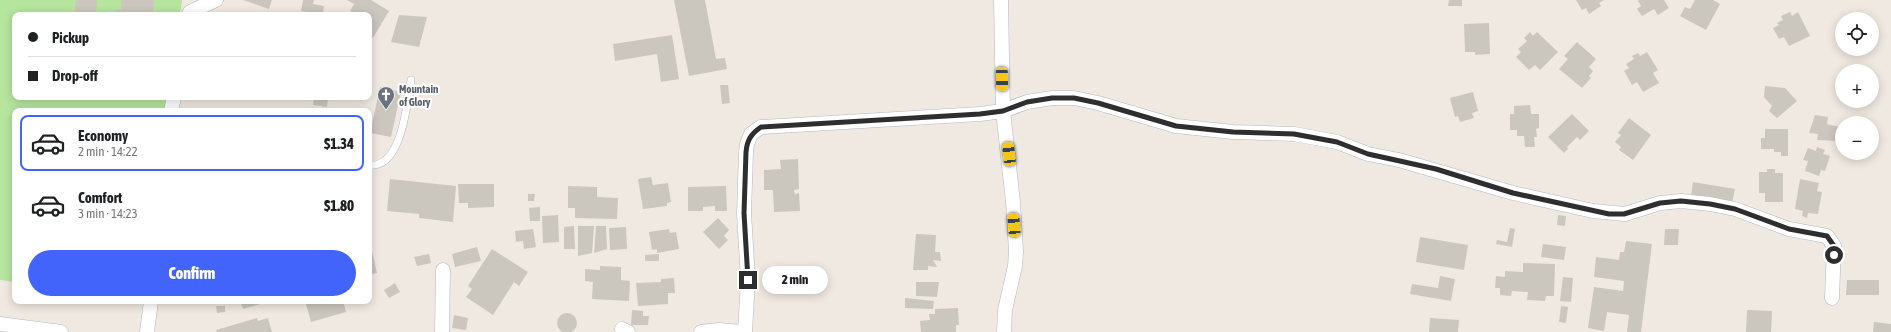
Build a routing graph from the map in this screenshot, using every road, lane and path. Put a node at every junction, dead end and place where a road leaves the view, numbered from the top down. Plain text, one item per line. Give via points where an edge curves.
1 (216, 0) edge
2 (1001, 0) edge
3 (190, 9) edge
4 (411, 80) dead end
5 (1003, 111) junction
6 (372, 165) edge
7 (442, 270) dead end
8 (1832, 298) dead end
9 (151, 304) edge
10 (0, 324) edge
11 (61, 332) edge
12 (148, 332) edge
13 (442, 332) edge
14 (701, 332) edge
15 (741, 332) edge
16 (745, 332) edge
17 (1004, 332) edge

1 - 3 street
2 - 5 street
4 - 6 lane via 393,154 380,164
5 - 8 street via 1027,102 1074,98 1176,126 1233,132 1294,134 1337,142 1368,154 1436,169 1513,193 1599,212 1624,214 1660,203 1681,201 1735,209 1789,229 1827,236 1834,246
5 - 16 street via 761,127 751,134 746,152 744,213 748,280
5 - 17 street via 1011,174 1016,251 1005,310
7 - 13 street
9 - 12 street
10 - 11 street
14 - 15 street

